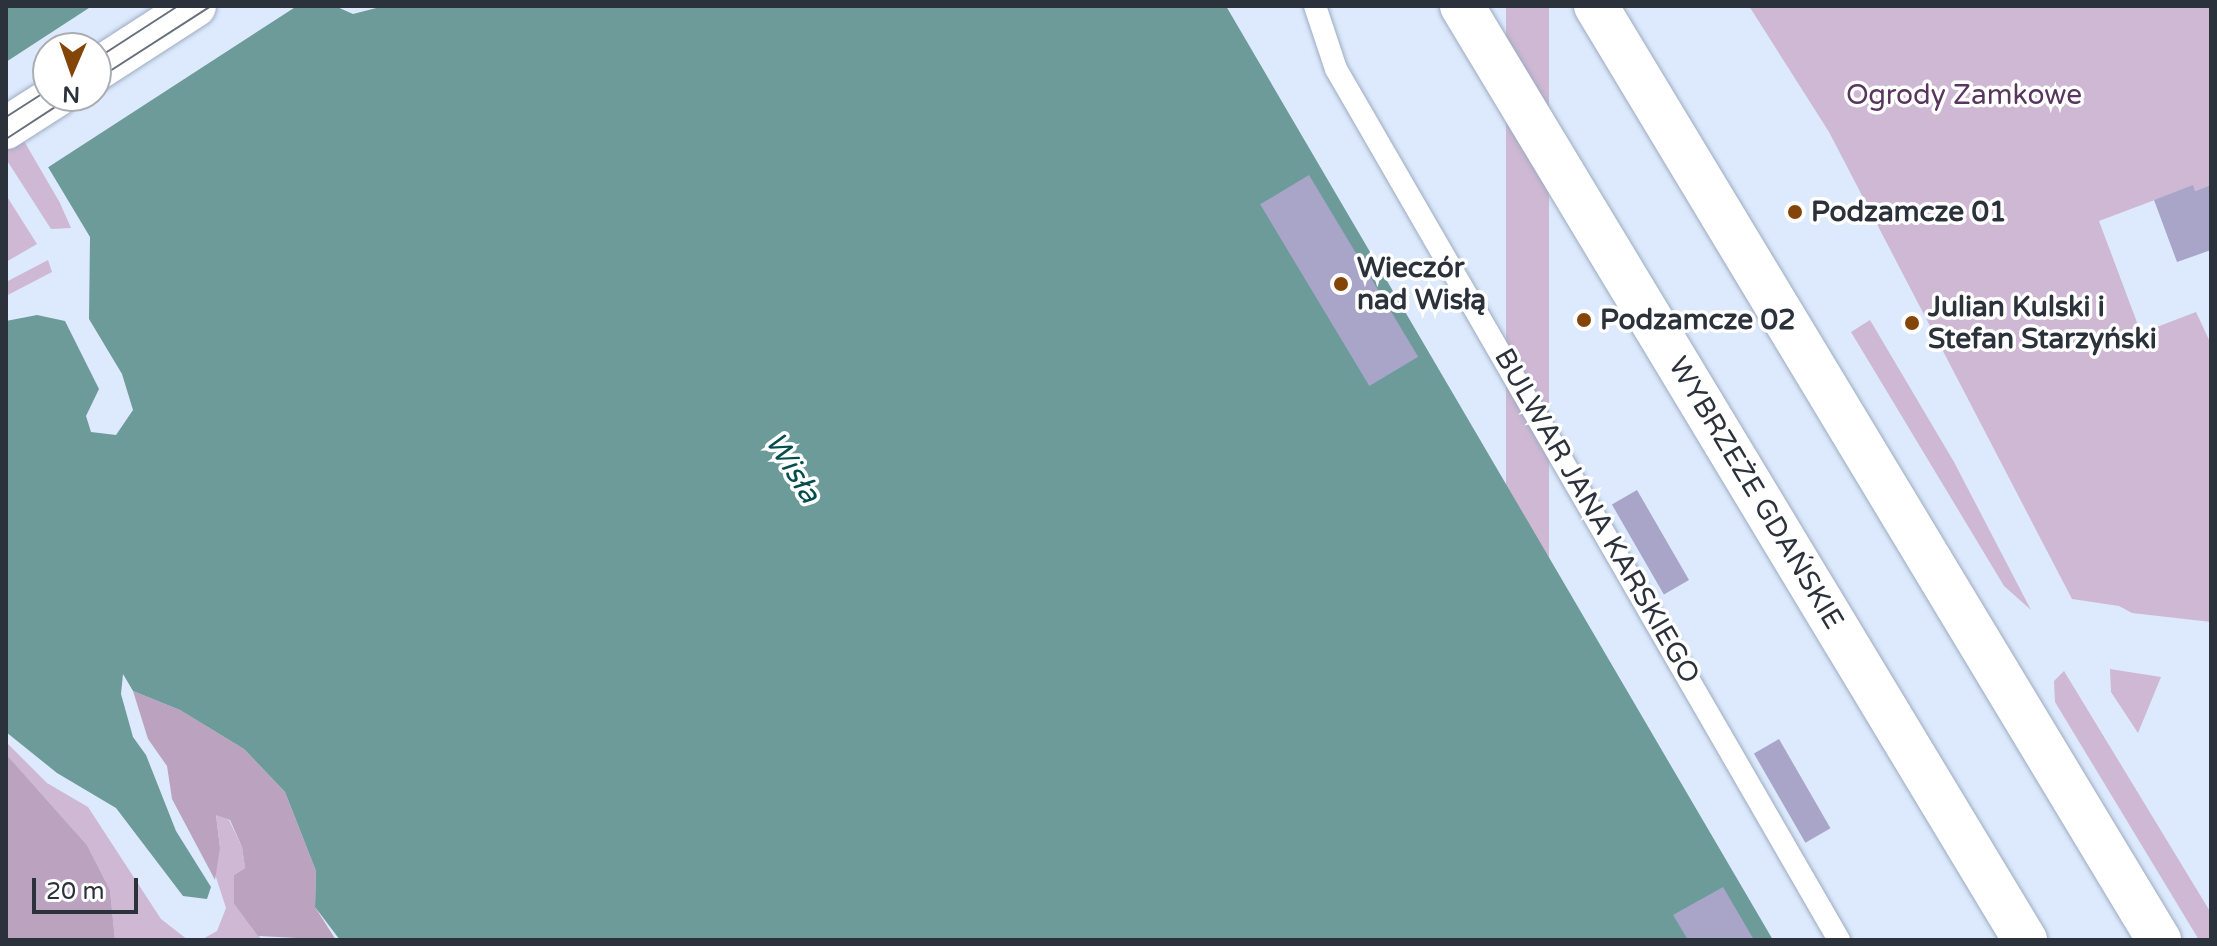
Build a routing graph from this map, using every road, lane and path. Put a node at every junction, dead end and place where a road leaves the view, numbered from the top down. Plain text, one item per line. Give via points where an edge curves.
1 (195, 6) edge
2 (1315, 6) edge
3 (1462, 6) edge
4 (1596, 6) edge
5 (112, 60) edge
6 (32, 111) edge
7 (6, 128) edge
8 (1839, 940) edge
9 (2025, 940) edge
10 (2159, 940) edge

1 - 5 main road
2 - 8 street, BULWAR JANA KARSKIEGO via 1336,69
3 - 9 main road, WYBRZEŻE GDAŃSKIE
4 - 10 main road
6 - 7 main road

